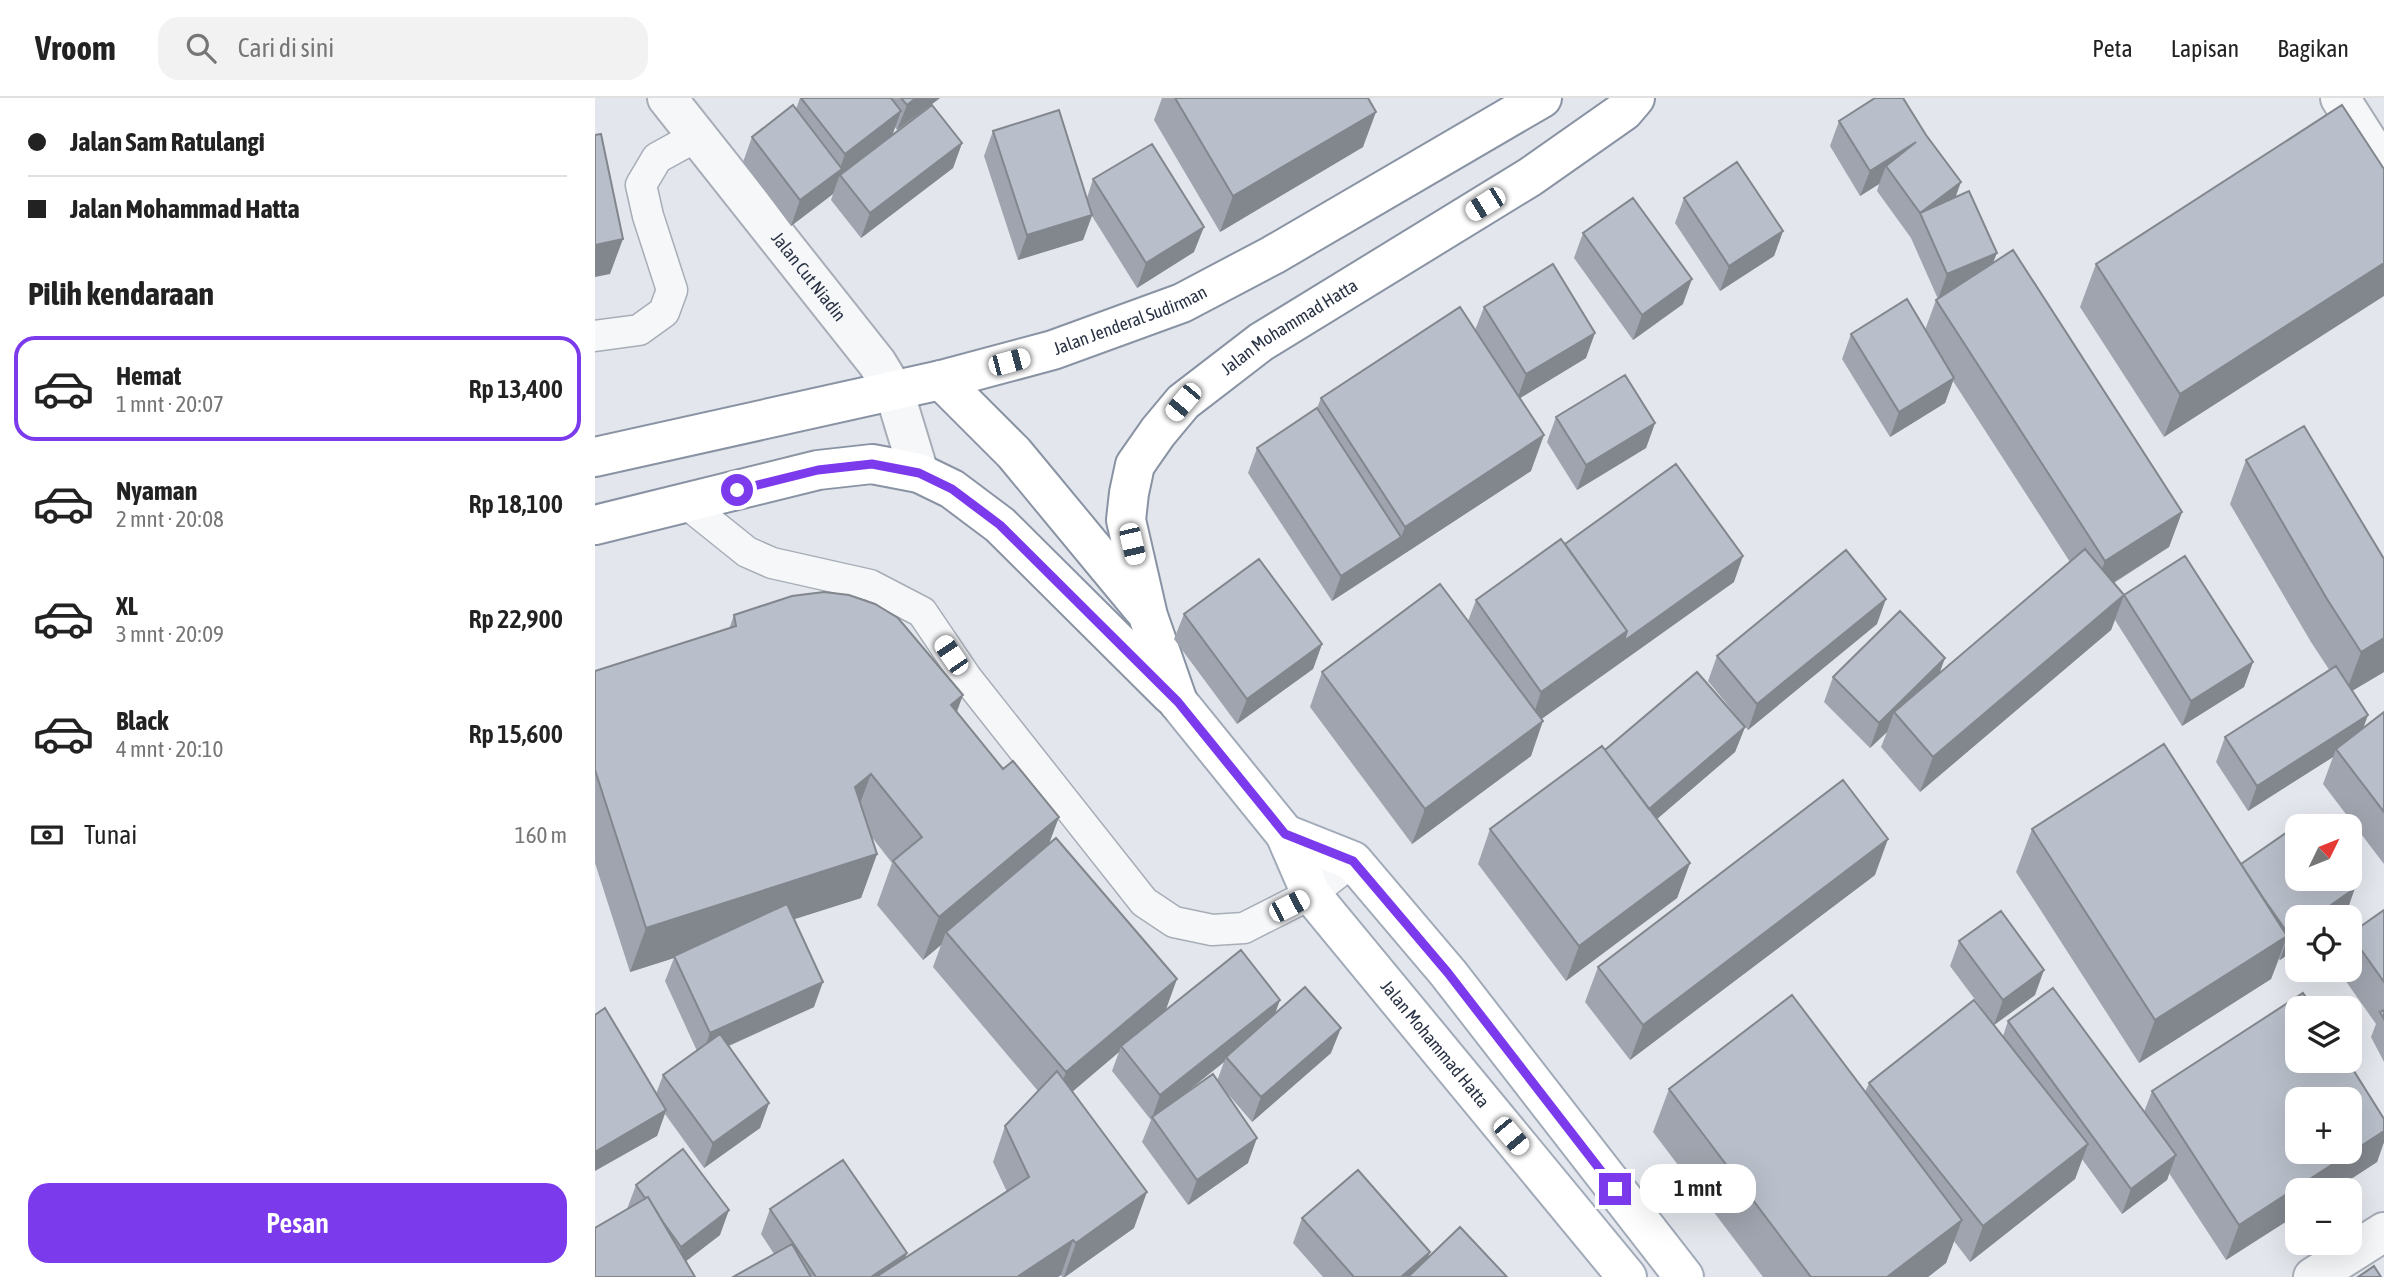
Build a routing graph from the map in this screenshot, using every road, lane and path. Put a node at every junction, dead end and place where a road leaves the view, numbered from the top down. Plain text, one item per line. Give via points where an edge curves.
1 (667, 98) edge
2 (1542, 98) edge
3 (1635, 98) edge
4 (2340, 98) edge
5 (697, 136) junction
6 (2384, 167) edge
7 (595, 336) edge
8 (941, 380) junction
9 (894, 391) junction
10 (595, 457) edge
11 (919, 473) junction
12 (686, 503) junction
13 (595, 525) edge
14 (1148, 616) junction
15 (1178, 702) junction
16 (1285, 834) junction
17 (1353, 861) junction
18 (1311, 894) junction
19 (2384, 1232) edge
20 (1627, 1277) edge
21 (1684, 1277) edge
22 (2313, 1277) edge

1 - 5 street, Jalan Cut Niadin
2 - 8 main road, Jalan Jenderal Sudirman via 1182,303 1053,350
3 - 14 main road, Jalan Mohammad Hatta via 1624,111 1530,177 1261,342 1183,402 1135,465 1129,493 1126,520
4 - 6 street
5 - 7 lane via 657,158 641,185 672,290 664,312 639,330
5 - 9 street, Jalan Cut Niadin via 877,363
8 - 9 main road, Jalan Jenderal Sudirman
8 - 14 main road via 1014,453
9 - 10 main road, Jalan Jenderal Sudirman
9 - 11 street, Jalan Cut Niadin
11 - 12 main road via 872,464 818,470
11 - 15 main road via 952,489 1000,525
12 - 13 main road
12 - 18 lane via 747,552 772,563 870,585 922,612 966,677 1144,902 1174,922 1212,930 1244,928
14 - 15 main road, Jalan Mohammad Hatta
15 - 16 main road, Jalan Mohammad Hatta
16 - 17 main road, Jalan Mohammad Hatta
16 - 18 main road, Jalan Mohammad Hatta
17 - 18 lane
17 - 21 main road, Jalan Mohammad Hatta via 1448,973
18 - 20 main road, Jalan Mohammad Hatta
19 - 22 street

